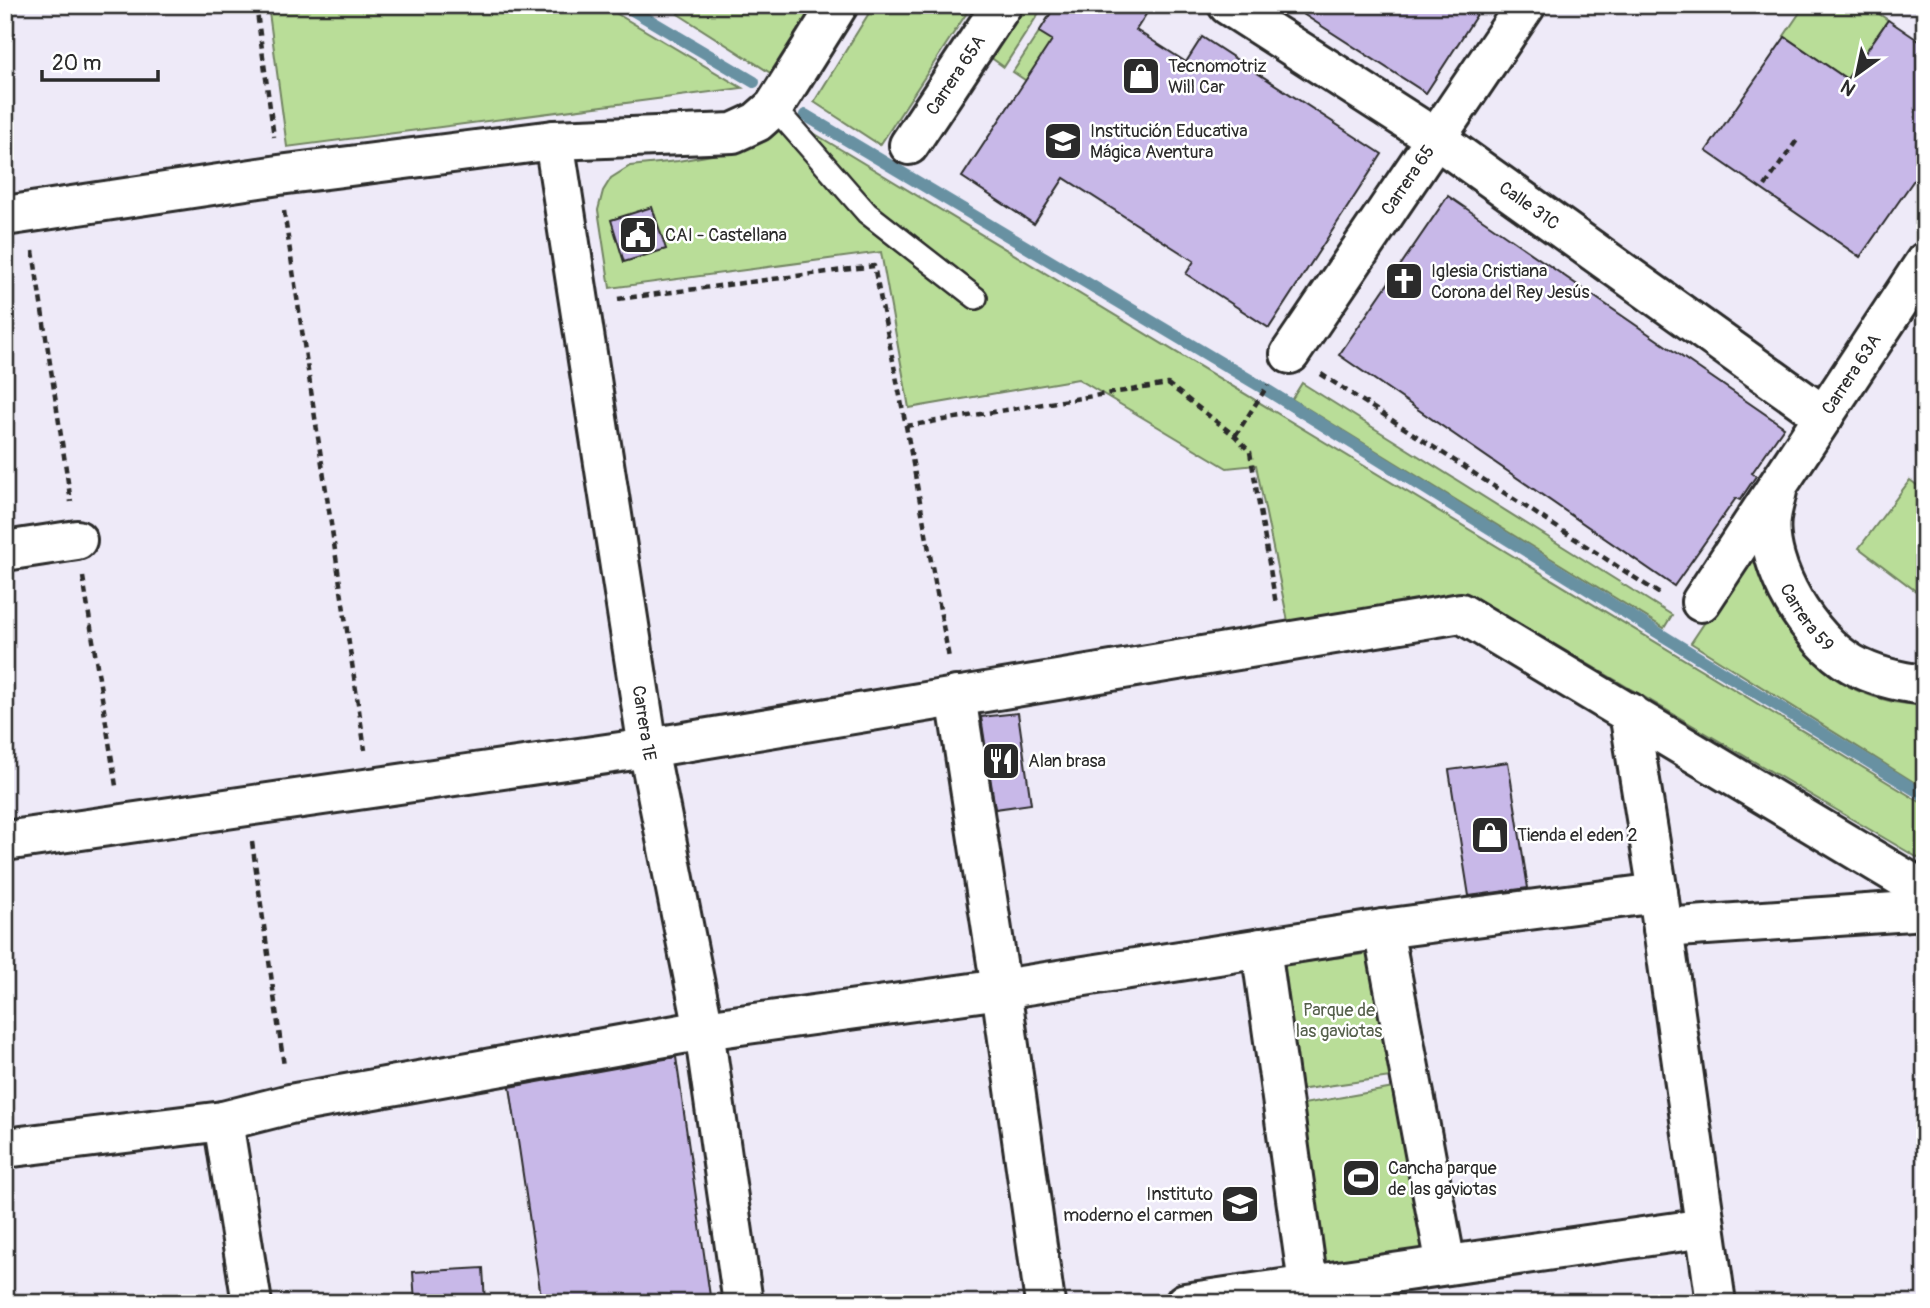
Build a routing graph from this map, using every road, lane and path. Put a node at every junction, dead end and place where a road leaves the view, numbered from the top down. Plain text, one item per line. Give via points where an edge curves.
1 (256, 5) edge
2 (838, 5) edge
3 (1002, 5) edge
4 (1227, 5) edge
5 (1526, 5) edge
6 (774, 107) junction
7 (1435, 138) junction
8 (554, 140) junction
9 (1797, 140) dead end
10 (909, 145) dead end
11 (279, 175) junction
12 (1765, 186) dead end
13 (5, 216) edge
14 (1925, 262) edge
15 (976, 298) dead end
16 (579, 303) junction
17 (1280, 368) junction
18 (1824, 416) junction
19 (906, 426) junction
20 (1235, 436) junction
21 (1778, 486) junction
22 (77, 540) dead end
23 (5, 551) edge
24 (1701, 602) joint
25 (1282, 643) junction
26 (1925, 685) edge
27 (956, 695) junction
28 (1629, 712) junction
29 (648, 748) junction
30 (370, 789) junction
31 (247, 807) junction
32 (5, 841) edge
33 (1925, 891) edge
34 (1660, 910) junction
35 (1925, 910) edge
36 (1383, 929) junction
37 (1261, 948) junction
38 (1001, 989) junction
39 (704, 1030) junction
40 (290, 1104) junction
41 (223, 1121) junction
42 (5, 1148) edge
43 (1705, 1228) junction
44 (1447, 1265) junction
45 (1308, 1284) junction
46 (252, 1303) edge
47 (743, 1303) edge
48 (1045, 1303) edge
49 (1185, 1303) edge
50 (1716, 1303) edge

1 - 11 path
2 - 6 street
3 - 10 street, Carrera 65A
4 - 7 street, Calle 31C
5 - 7 street, Carrera 65
6 - 8 street via 757,122 733,133
6 - 15 lane via 867,213
7 - 17 street, Carrera 65
7 - 18 street, Calle 31C
8 - 11 street
8 - 16 street, Carrera 1E
9 - 12 path
11 - 13 street
11 - 30 path
14 - 18 street, Carrera 63A
16 - 19 path via 874,267
16 - 29 street, Carrera 1E
17 - 20 path
17 - 24 path via 1652,591 1673,601
18 - 21 street, Carrera 63A
19 - 20 path via 1168,384
19 - 27 path
20 - 25 path via 1250,452
21 - 24 street, Carrera 63A
21 - 26 street, Carrera 59 via 1771,539 1801,615 1834,652 1853,664 1899,682
22 - 23 street
25 - 27 street
25 - 28 street via 1461,613
27 - 29 street
27 - 38 street
28 - 33 street
28 - 34 street
29 - 30 street
29 - 39 street, Carrera 1E
30 - 31 street
31 - 32 street
31 - 40 path
34 - 35 street
34 - 36 street
34 - 43 street
36 - 37 street
36 - 44 street
37 - 38 street
37 - 45 street
38 - 39 street
38 - 48 street
39 - 40 street
39 - 47 street, Carrera 1E
40 - 41 street
41 - 42 street
41 - 46 street
43 - 44 street
43 - 50 street
44 - 45 street
45 - 49 street

